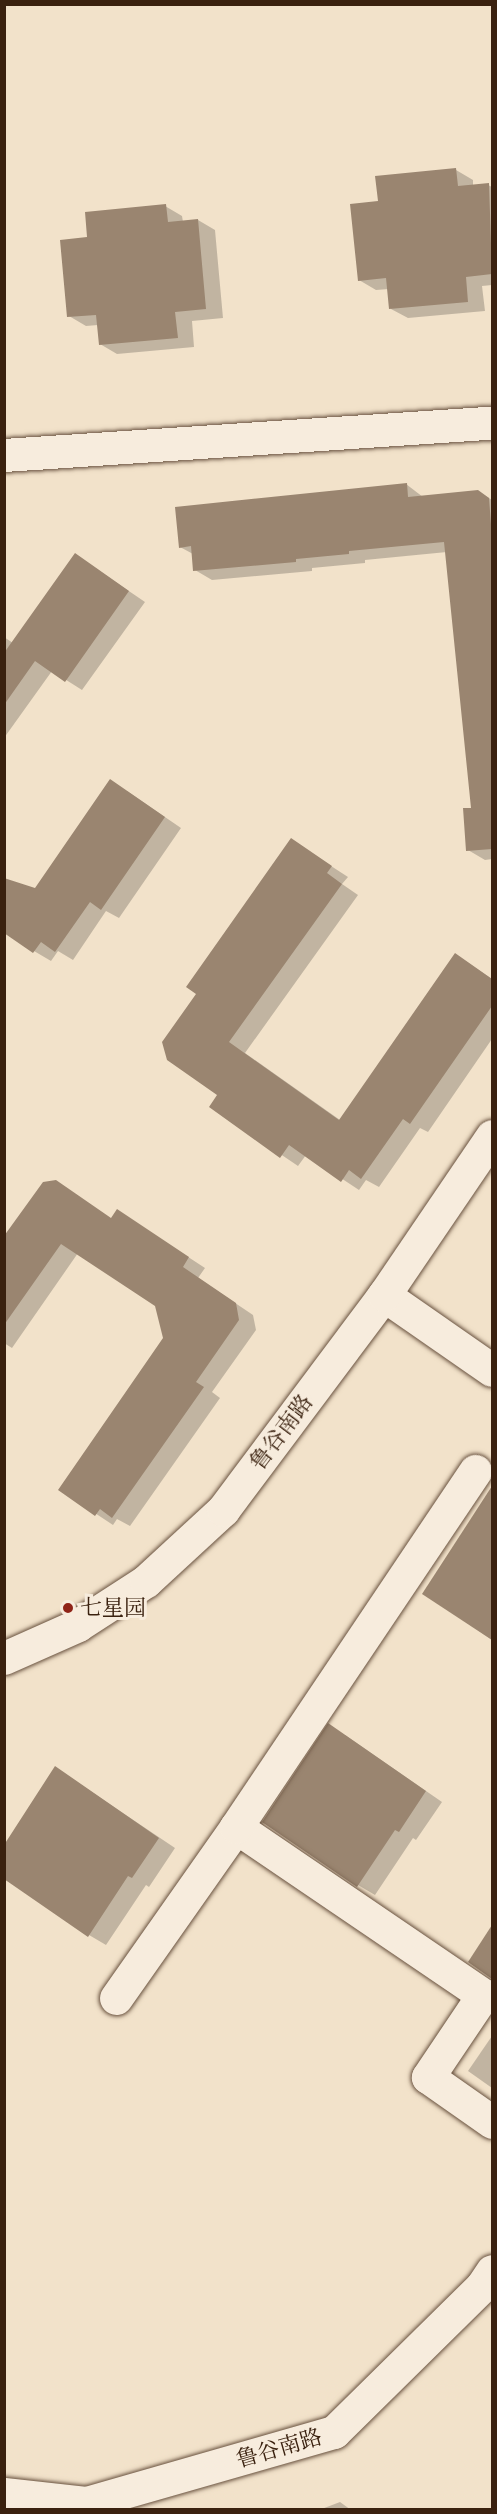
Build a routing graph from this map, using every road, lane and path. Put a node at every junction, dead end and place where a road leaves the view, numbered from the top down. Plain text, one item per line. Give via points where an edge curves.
1 (492, 423) edge
2 (4, 455) edge
3 (492, 1136) edge
4 (384, 1295) junction
5 (492, 1370) edge
6 (475, 1471) dead end
7 (4, 1658) edge
8 (236, 1827) junction
9 (116, 1998) dead end
10 (492, 2122) edge
11 (492, 2271) edge
12 (4, 2494) edge

1 - 2 street
3 - 4 street, 鲁谷南路
4 - 5 street
4 - 7 street, 鲁谷南路 via 223,1510 147,1581 78,1625
6 - 8 street
8 - 9 street
8 - 10 street via 483,1995 428,2077
11 - 12 street, 鲁谷南路 via 482,2286 334,2432 86,2503

